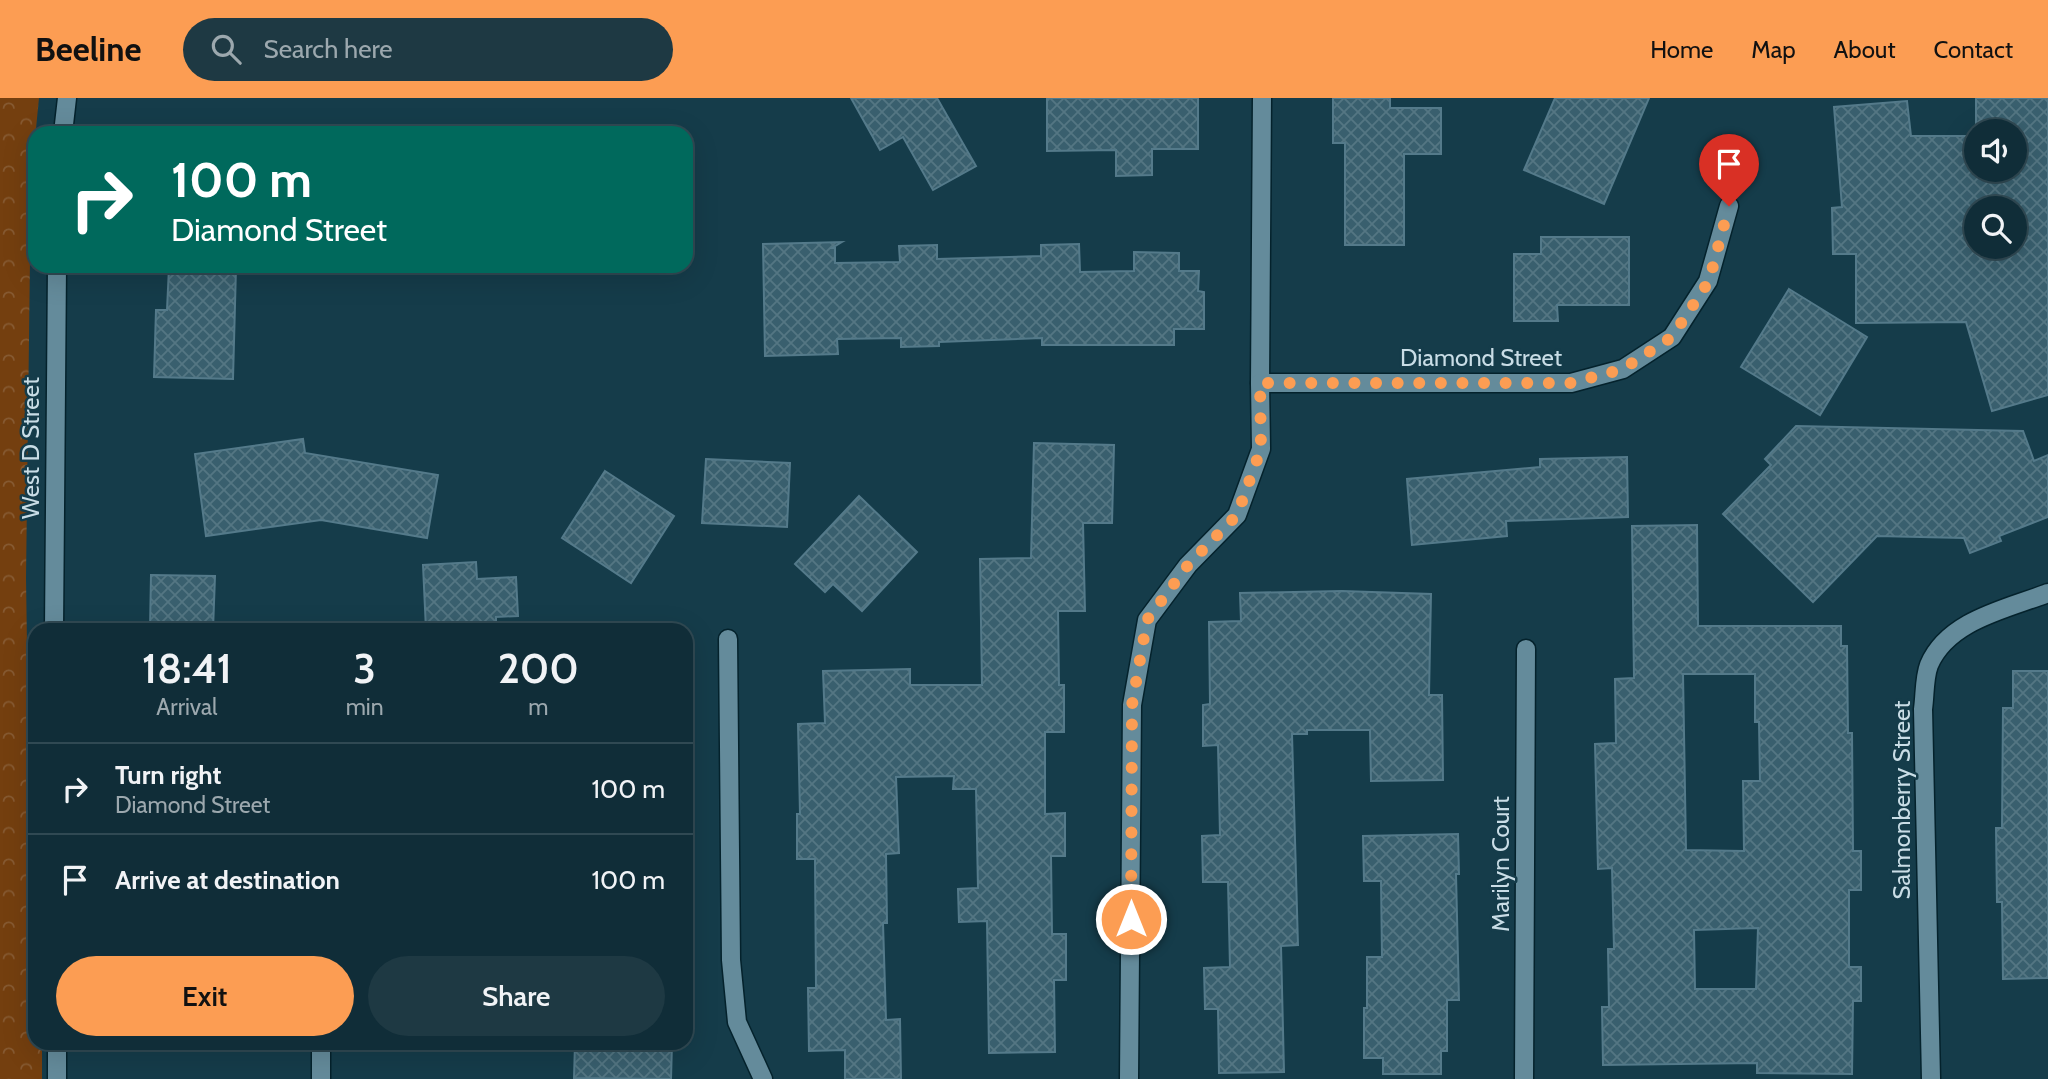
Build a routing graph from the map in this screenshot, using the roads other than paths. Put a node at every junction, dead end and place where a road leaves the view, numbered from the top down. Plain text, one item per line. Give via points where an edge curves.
1 (68, 98) edge
2 (1262, 98) edge
3 (64, 126) edge
4 (1729, 206) dead end
5 (57, 273) edge
6 (1260, 383) junction
7 (2048, 593) edge
8 (54, 623) edge
9 (728, 639) dead end
10 (1526, 649) dead end
11 (57, 1050) edge
12 (321, 1050) edge
13 (57, 1079) edge
14 (321, 1079) edge
15 (764, 1079) edge
16 (1129, 1079) edge
17 (1524, 1079) edge
18 (1931, 1079) edge

1 - 3 street
2 - 6 street
4 - 6 street, Diamond Street via 1709,281 1672,337 1623,369 1571,383
5 - 8 street, West D Street
6 - 16 street via 1261,449 1237,515 1188,565 1147,620 1132,705
7 - 18 street, Salmonberry Street via 1967,624 1943,642 1928,667 1923,709
9 - 15 street via 731,960 737,1022
10 - 17 street, Marilyn Court
11 - 13 street
12 - 14 street

